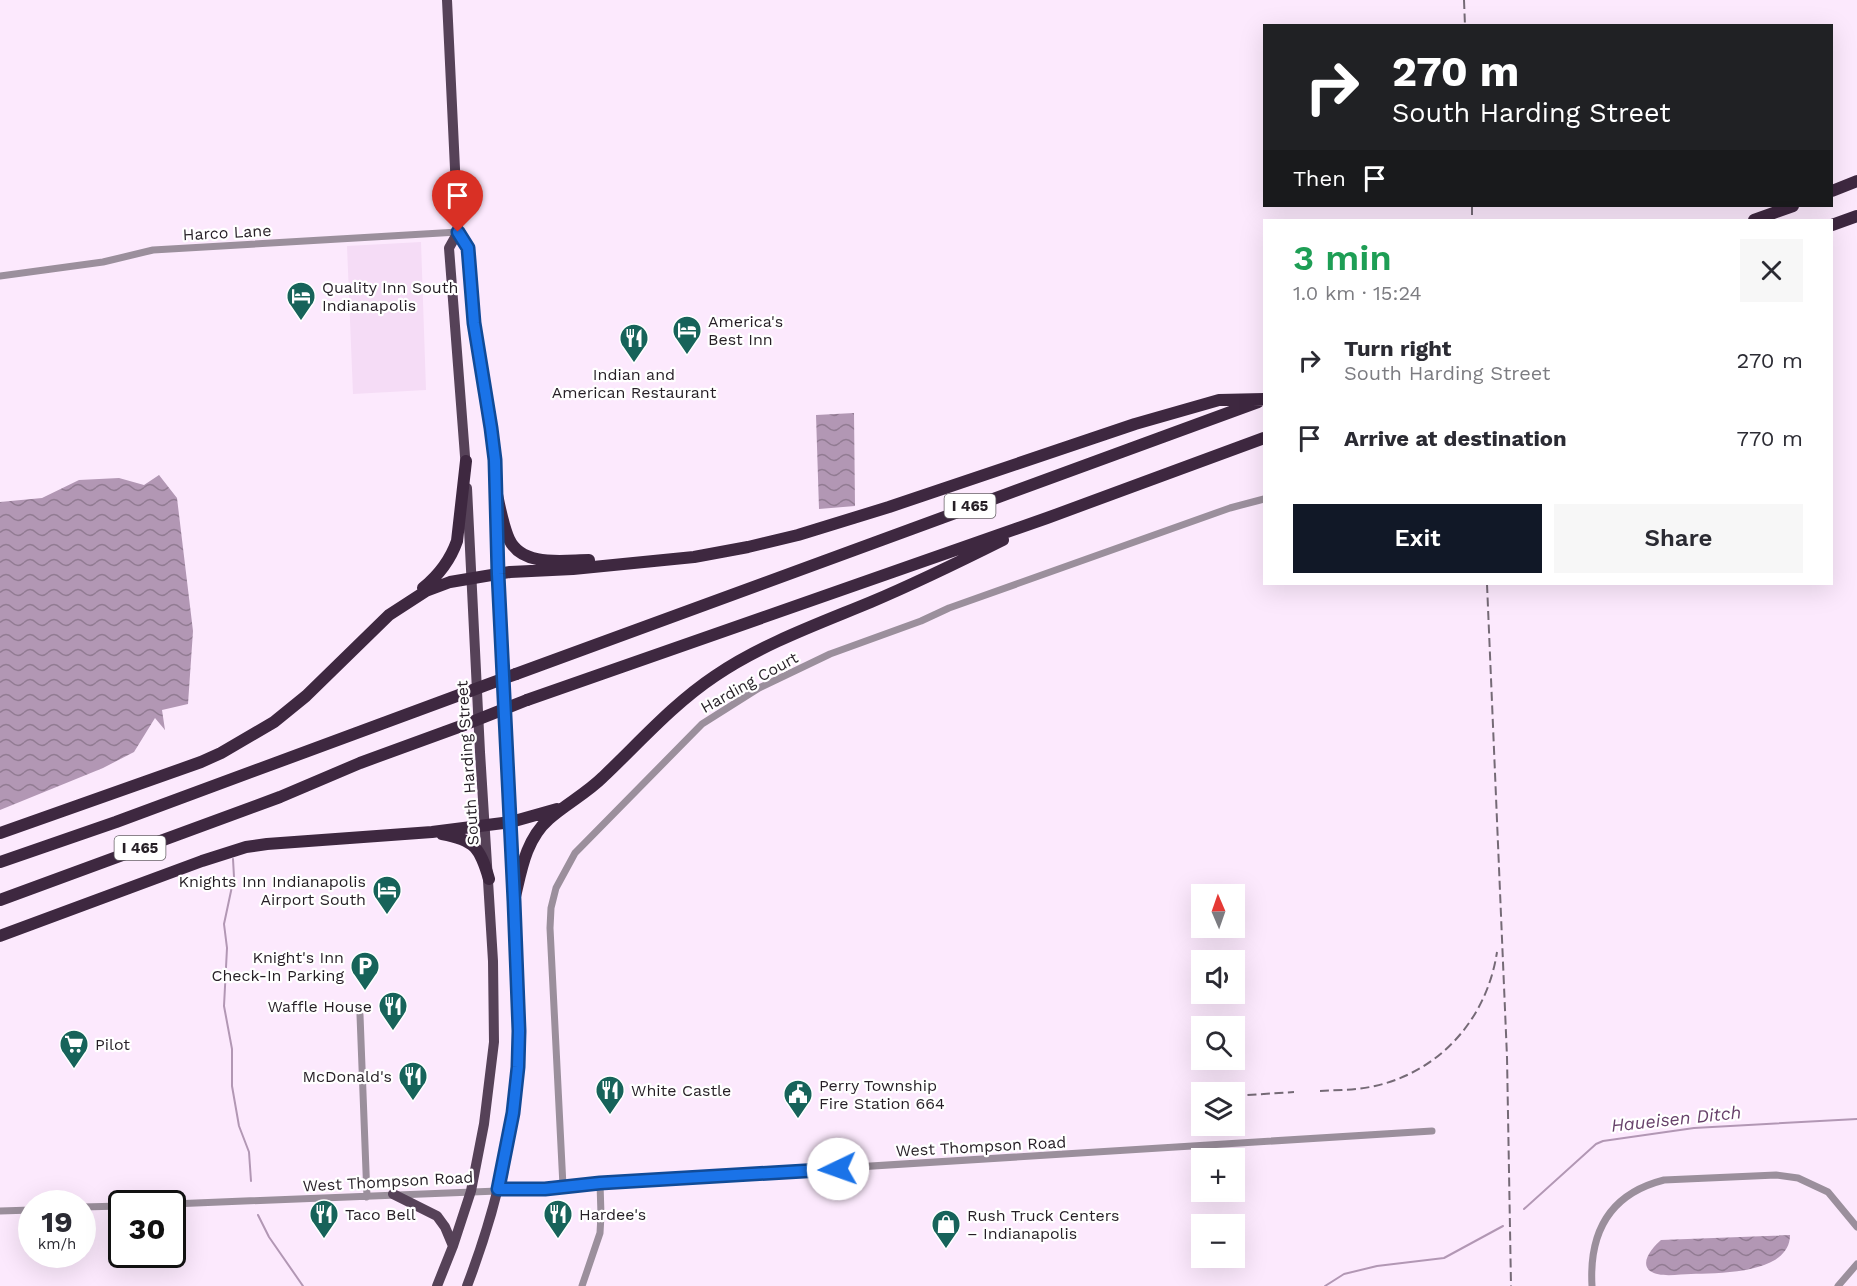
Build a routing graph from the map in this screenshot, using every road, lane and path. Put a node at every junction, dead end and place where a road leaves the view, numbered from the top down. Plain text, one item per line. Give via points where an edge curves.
1 (447, 0) edge
2 (1857, 181) edge
3 (1833, 191) edge
4 (1790, 207) edge
5 (1857, 216) edge
6 (1757, 219) edge
7 (1833, 225) edge
8 (458, 232) junction
9 (0, 276) edge
10 (1263, 399) edge
11 (1263, 399) edge
12 (1263, 438) edge
13 (466, 461) junction
14 (495, 485) junction
15 (1263, 499) edge
16 (1047, 518) junction
17 (642, 560) junction
18 (498, 574) junction
19 (472, 578) junction
20 (407, 603) junction
21 (572, 802) junction
22 (511, 822) junction
23 (486, 825) junction
24 (432, 832) junction
25 (0, 833) edge
26 (0, 862) edge
27 (489, 879) junction
28 (0, 900) edge
29 (514, 901) junction
30 (0, 936) edge
31 (360, 1015) dead end
32 (1432, 1131) dead end
33 (600, 1183) junction
34 (563, 1186) junction
35 (498, 1189) junction
36 (471, 1191) junction
37 (393, 1194) junction
38 (367, 1197) junction
39 (186, 1203) edge
40 (18, 1210) edge
41 (0, 1211) edge
42 (1857, 1227) edge
43 (453, 1246) junction
44 (1857, 1264) edge
45 (437, 1286) edge
46 (467, 1286) edge
47 (582, 1286) edge
48 (1592, 1286) edge
49 (1838, 1286) edge

1 - 8 main road, South Harding Street
2 - 3 highway
4 - 6 highway
5 - 7 highway
8 - 9 street, Harco Lane via 153,250 103,262
8 - 13 main road, South Harding Street via 449,248
8 - 14 main road, South Harding Street via 468,248
10 - 17 highway via 1219,400 1156,418 798,535 694,557
11 - 26 highway, I 465, bridge
12 - 16 highway, I 465
13 - 19 main road, South Harding Street
13 - 20 highway via 459,532 453,552 439,574
14 - 17 highway via 509,539 530,558
14 - 18 main road, South Harding Street
15 - 34 street, Harding Court via 949,608 830,654 759,688 702,724 575,853 556,888 550,928
16 - 21 highway via 920,582 749,656 714,676
16 - 28 highway, I 465, bridge via 527,700 280,797
17 - 18 highway
18 - 19 highway
18 - 22 main road, South Harding Street
19 - 20 highway via 438,586
19 - 23 main road, South Harding Street
20 - 25 highway via 372,630 306,696 274,722 239,742 201,762
21 - 22 highway
21 - 29 highway via 549,819 530,844
22 - 23 highway
22 - 29 main road, South Harding Street
23 - 24 highway
23 - 27 main road, South Harding Street
24 - 27 highway via 473,844 483,858
24 - 30 highway via 246,847
27 - 36 main road, South Harding Street via 494,1042
29 - 35 main road, South Harding Street via 518,1067
31 - 38 street
32 - 33 street, West Thompson Road
33 - 34 street, West Thompson Road
33 - 47 street via 600,1233
34 - 35 street, West Thompson Road
35 - 36 street, West Thompson Road
35 - 46 main road, South Harding Street
36 - 37 street, West Thompson Road
36 - 43 main road, South Harding Street
37 - 38 street, West Thompson Road
37 - 43 main road via 437,1216
38 - 39 street, West Thompson Road
40 - 41 street
42 - 48 street via 1828,1191 1798,1178 1776,1175 1664,1180 1630,1194 1609,1213 1594,1244
43 - 45 main road, South Harding Street
44 - 49 street

